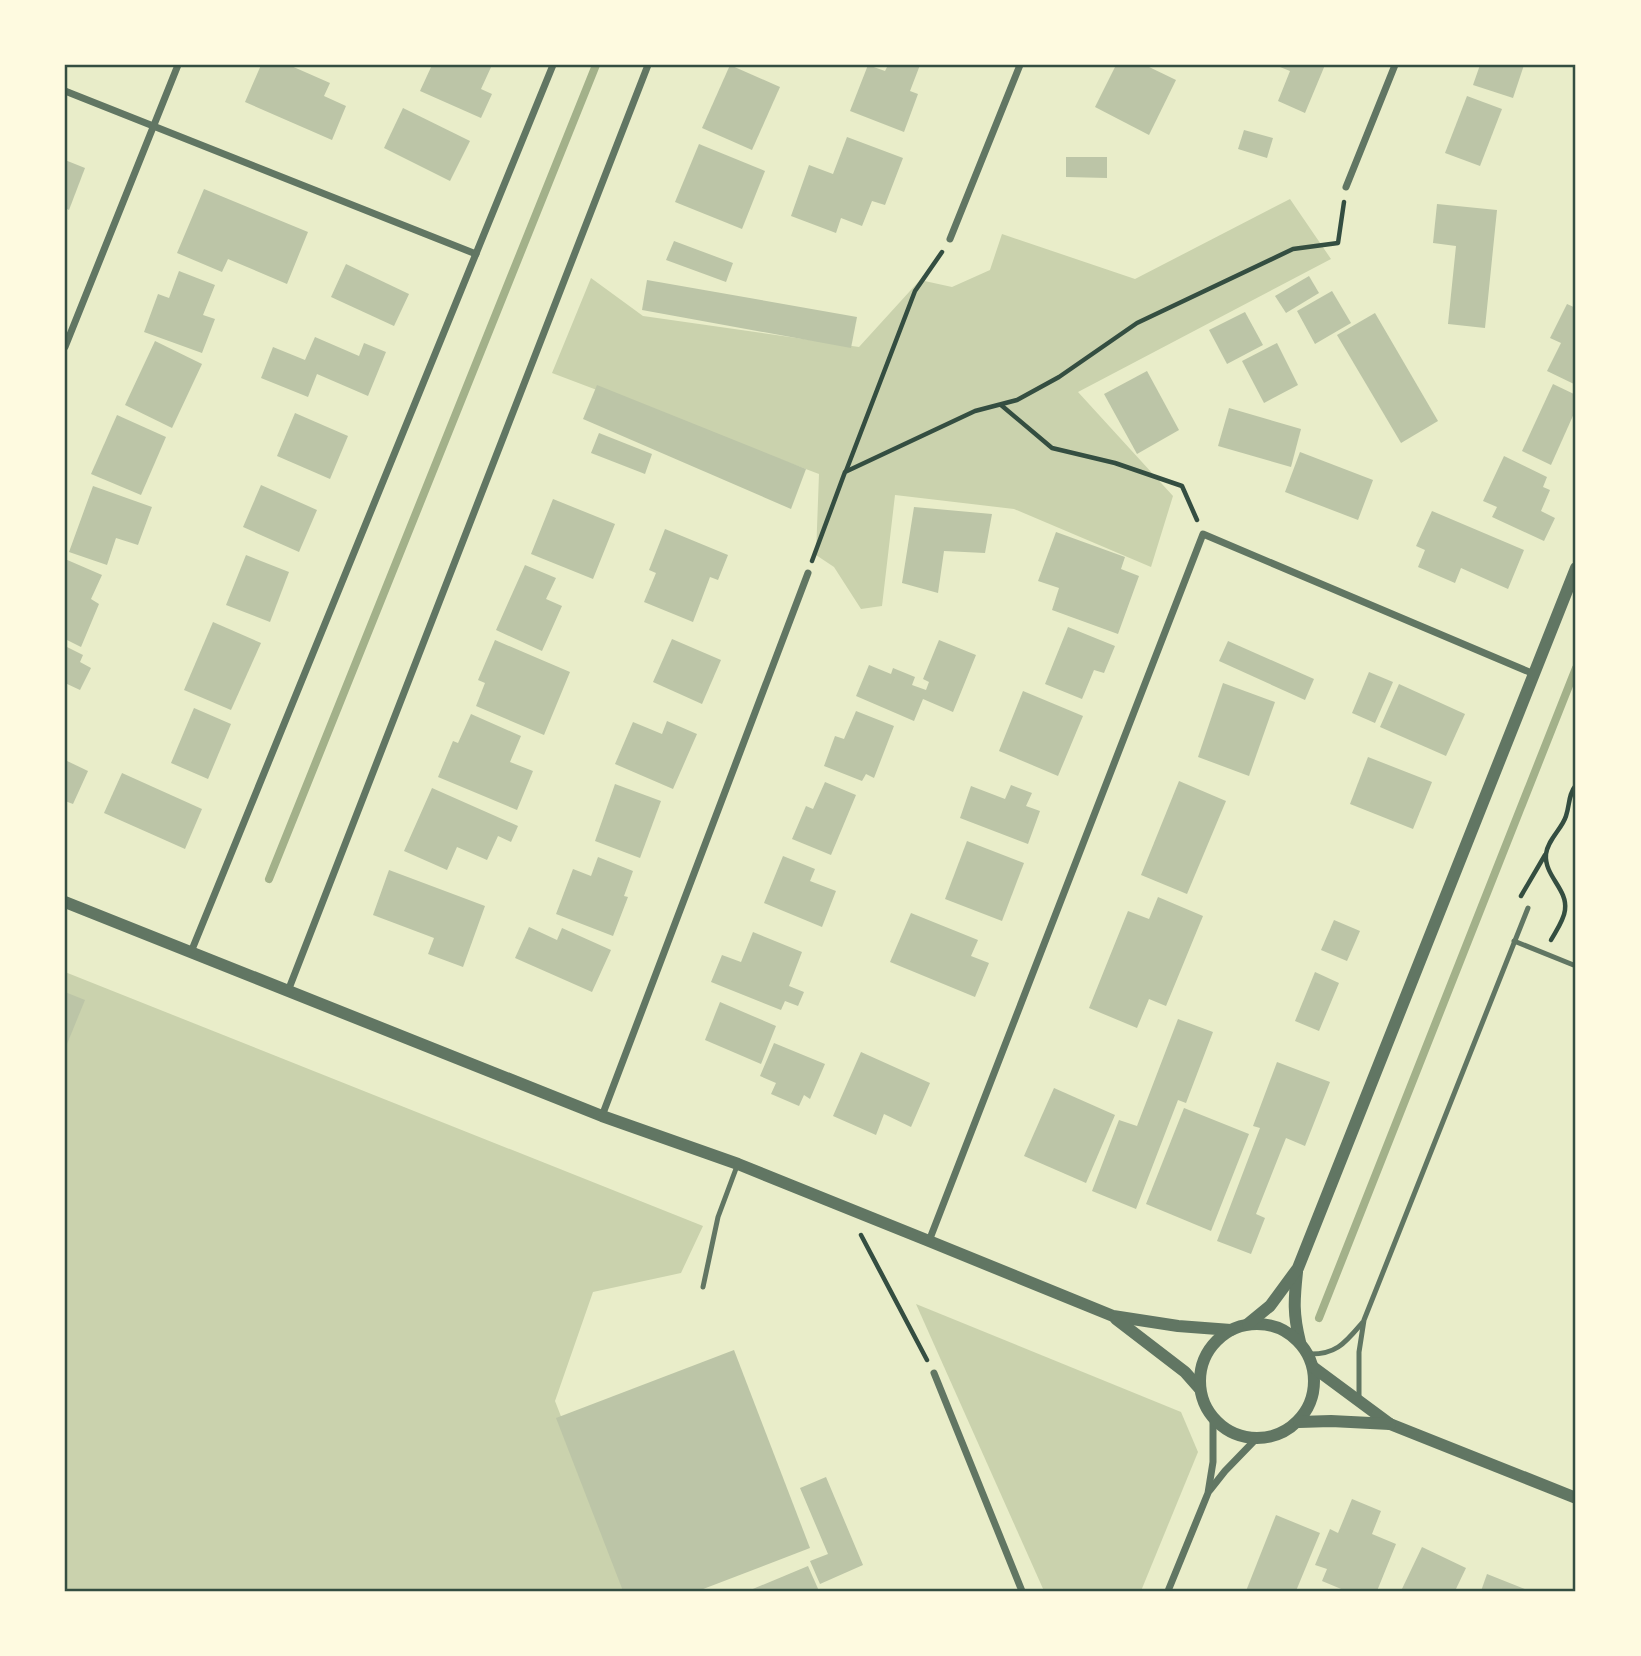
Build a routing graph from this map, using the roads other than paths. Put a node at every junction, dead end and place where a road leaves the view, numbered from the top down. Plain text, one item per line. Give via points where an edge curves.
1 (178, 65) edge
2 (553, 65) edge
3 (648, 65) edge
4 (1020, 65) edge
5 (1395, 65) edge
6 (65, 91) edge
7 (154, 126) junction
8 (1346, 187) road end
9 (950, 239) road end
10 (476, 254) junction
11 (65, 347) edge
12 (1576, 568) edge
13 (808, 573) road end
14 (1534, 674) junction
15 (65, 902) edge
16 (1528, 908) dead end
17 (1514, 941) junction
18 (191, 952) junction
19 (1576, 965) edge
20 (288, 991) junction
21 (602, 1116) junction
22 (738, 1164) junction
23 (929, 1241) junction
24 (1298, 1268) junction
25 (703, 1287) dead end
26 (1113, 1316) junction
27 (1364, 1320) junction
28 (1248, 1324) junction
29 (1231, 1330) junction
30 (1300, 1342) junction
31 (1308, 1354) junction
32 (1313, 1367) junction
33 (934, 1374) road end
34 (1200, 1389) junction
35 (1359, 1401) junction
36 (1213, 1418) junction
37 (1299, 1422) junction
38 (1390, 1424) junction
39 (1256, 1439) junction
40 (1208, 1493) junction
41 (1576, 1498) edge
42 (1022, 1591) edge
43 (1168, 1591) edge

1 - 7 street
2 - 10 street
3 - 20 street
4 - 9 street
5 - 8 street
6 - 7 street
7 - 10 street
7 - 11 street
10 - 18 street
12 - 14 street
13 - 21 street
14 - 23 street via 1203,534
14 - 24 street
15 - 18 street
16 - 17 lane
17 - 19 lane
17 - 27 lane
18 - 20 street
20 - 21 street
21 - 22 street
22 - 23 street
22 - 25 lane via 718,1217
23 - 26 street
24 - 28 street via 1270,1306
24 - 30 street via 1293,1306
26 - 29 street
26 - 34 street
27 - 31 lane via 1344,1344 1322,1354
27 - 35 lane
28 - 29 street
28 - 30 street via 1267,1324
29 - 34 street via 1206,1355
30 - 31 street
31 - 32 street
32 - 35 street
32 - 37 street via 1313,1396
33 - 42 street
34 - 36 street
35 - 38 street
36 - 39 street via 1225,1429
36 - 40 street
37 - 38 street
37 - 39 street via 1286,1432
38 - 41 street
39 - 40 street
40 - 43 street

